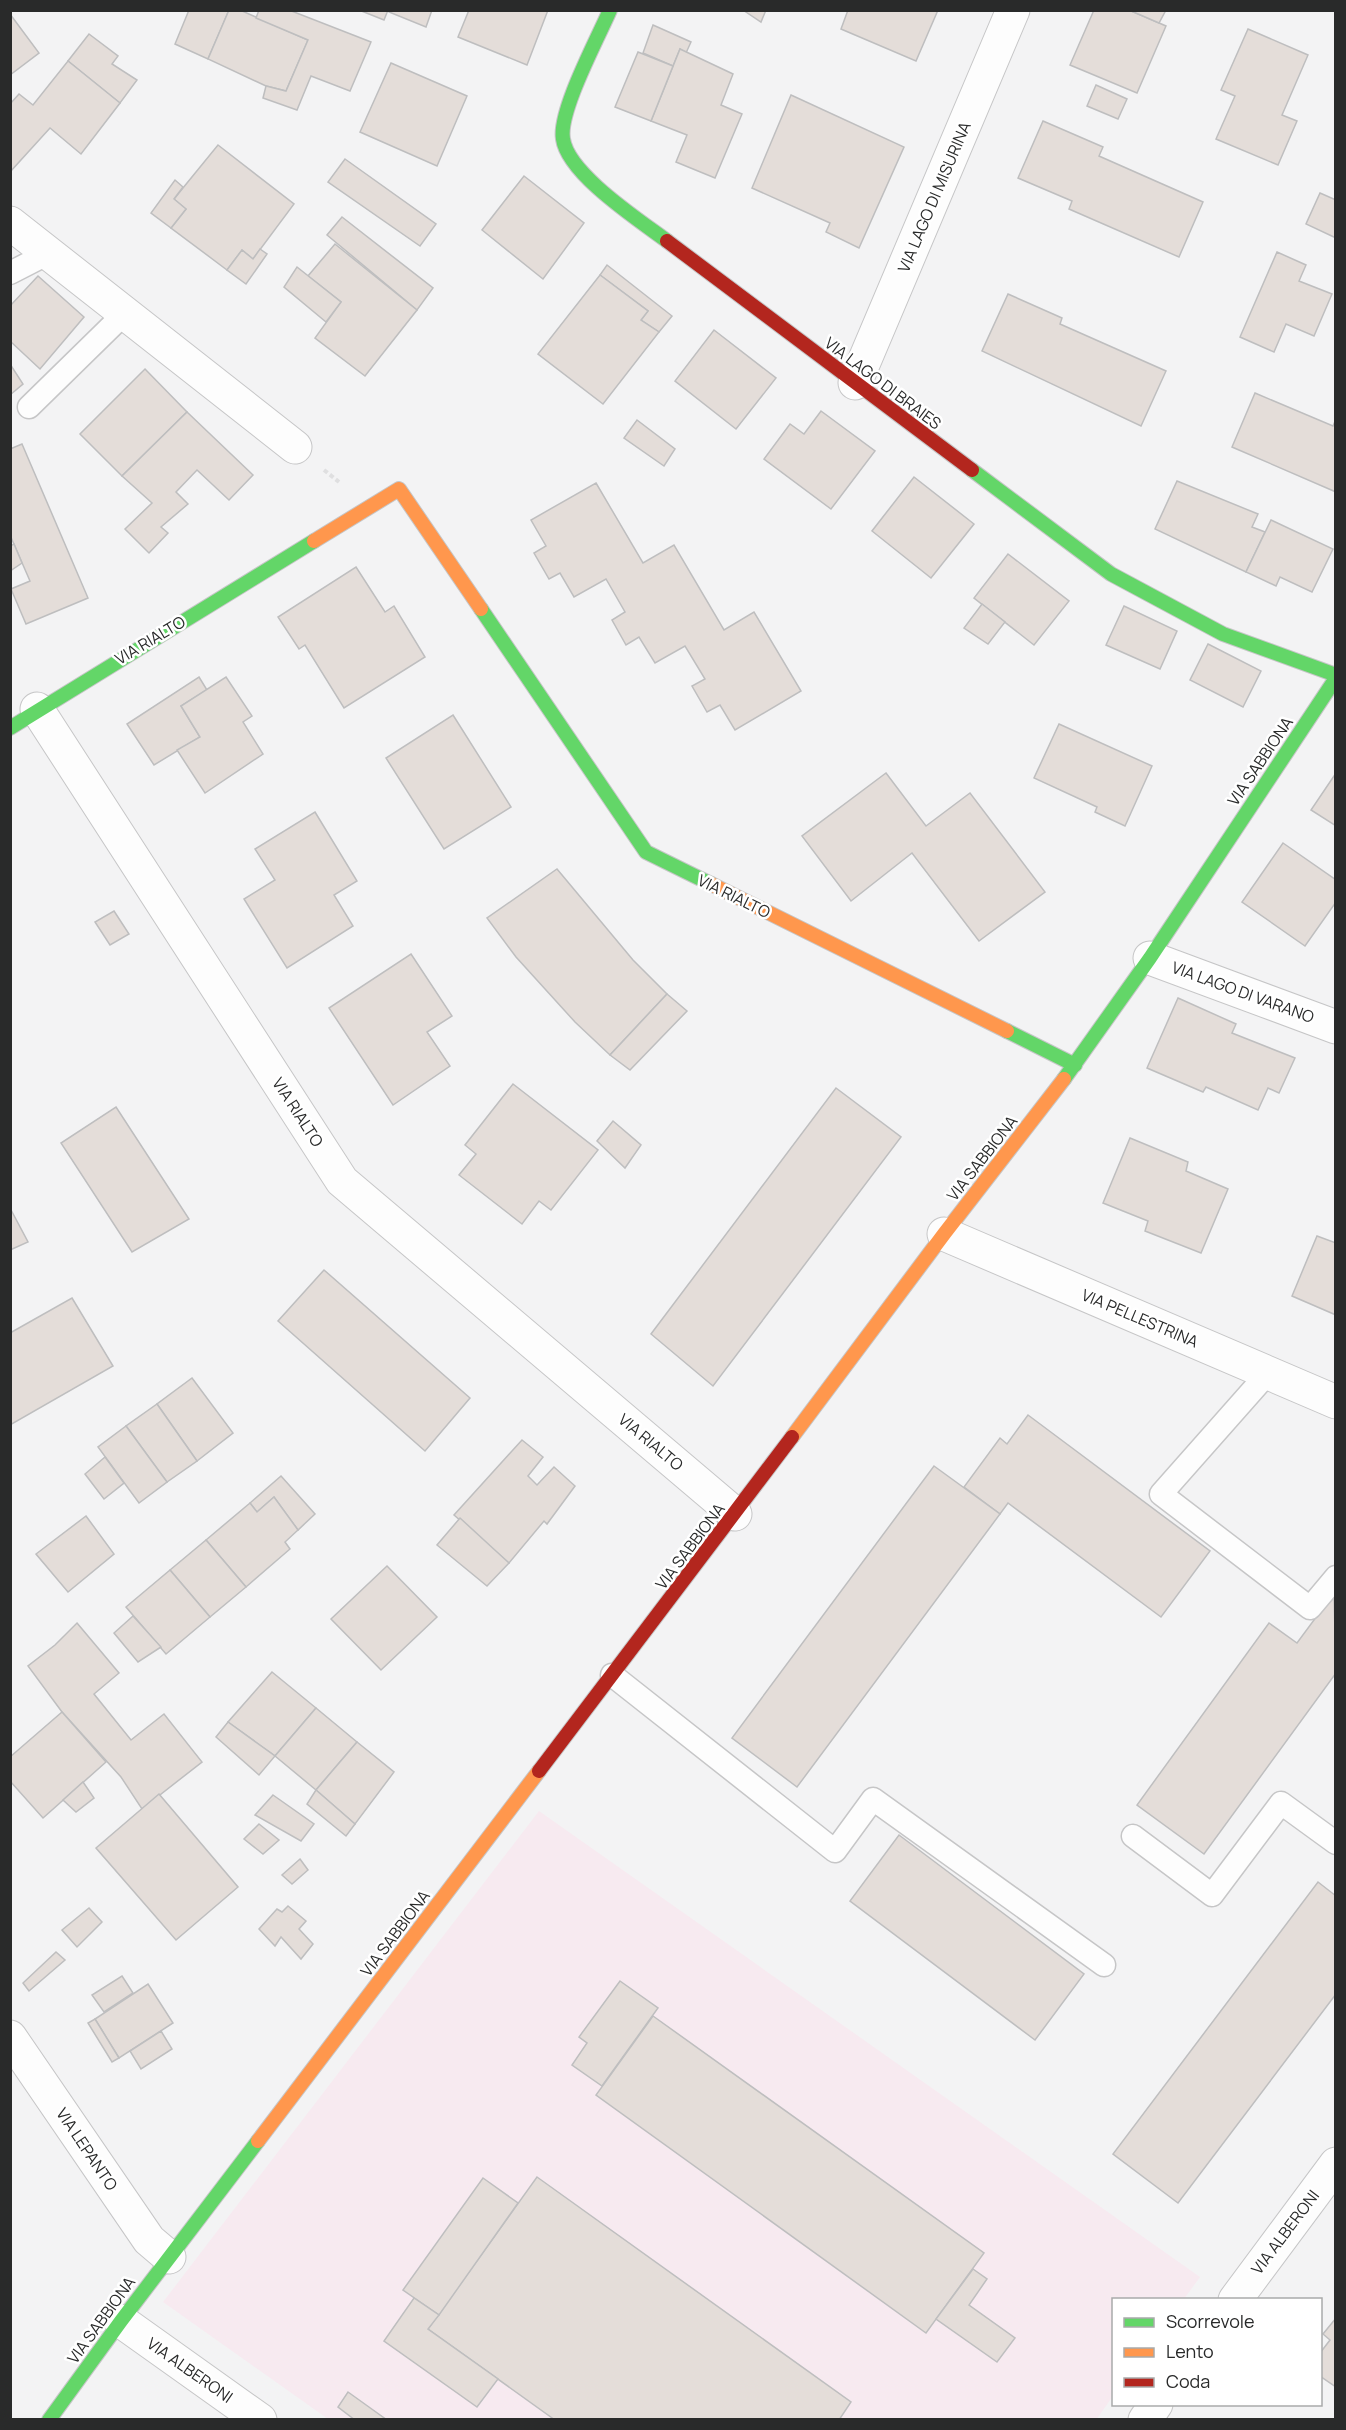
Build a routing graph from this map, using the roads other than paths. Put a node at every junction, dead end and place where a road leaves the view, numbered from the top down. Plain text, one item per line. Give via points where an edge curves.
1 (610, 10) edge
2 (1013, 10) edge
3 (10, 223) edge
4 (49, 253) junction
5 (10, 273) edge
6 (125, 313) junction
7 (855, 382) junction
8 (30, 407) dead end
9 (295, 447) road end
10 (1335, 676) edge
11 (38, 710) junction
12 (10, 728) edge
13 (1150, 958) junction
14 (1335, 1027) edge
15 (1075, 1065) junction
16 (944, 1234) junction
17 (1268, 1373) junction
18 (1335, 1402) edge
19 (735, 1514) junction
20 (1335, 1577) edge
21 (612, 1675) junction
22 (1133, 1836) dead end
23 (1335, 1843) edge
24 (1104, 1965) dead end
25 (10, 2037) edge
26 (1335, 2164) edge
27 (169, 2257) junction
28 (1235, 2298) edge
29 (121, 2320) junction
30 (1155, 2406) edge
31 (49, 2420) edge
32 (260, 2420) edge
33 (1145, 2420) edge

1 - 7 street, VIA LAGO DI BRAIES via 569,107 562,136 572,161 610,198
2 - 7 street, VIA LAGO DI MISURINA
3 - 4 street
4 - 5 lane
4 - 6 street
6 - 8 lane
6 - 9 street
7 - 10 street, VIA LAGO DI BRAIES via 1111,574 1223,634
10 - 13 street, VIA SABBIONA
11 - 12 street
11 - 15 street, VIA RIALTO via 399,489 646,852
11 - 19 street, VIA RIALTO via 342,1181
13 - 14 street, VIA LAGO DI VARANO
13 - 15 street, VIA SABBIONA
15 - 16 street, VIA SABBIONA
16 - 17 street, VIA PELLESTRINA
16 - 19 street, VIA SABBIONA
17 - 18 street, VIA PELLESTRINA
17 - 20 lane via 1161,1494 1310,1608
19 - 21 street, VIA SABBIONA
21 - 24 lane via 836,1851 873,1799
21 - 27 street, VIA SABBIONA
22 - 23 lane via 1212,1895 1281,1803
25 - 27 street, VIA LEPANTO via 149,2240
26 - 28 street, VIA ALBERONI
27 - 29 street, VIA SABBIONA
29 - 31 street, VIA SABBIONA
29 - 32 street, VIA ALBERONI
30 - 33 street

